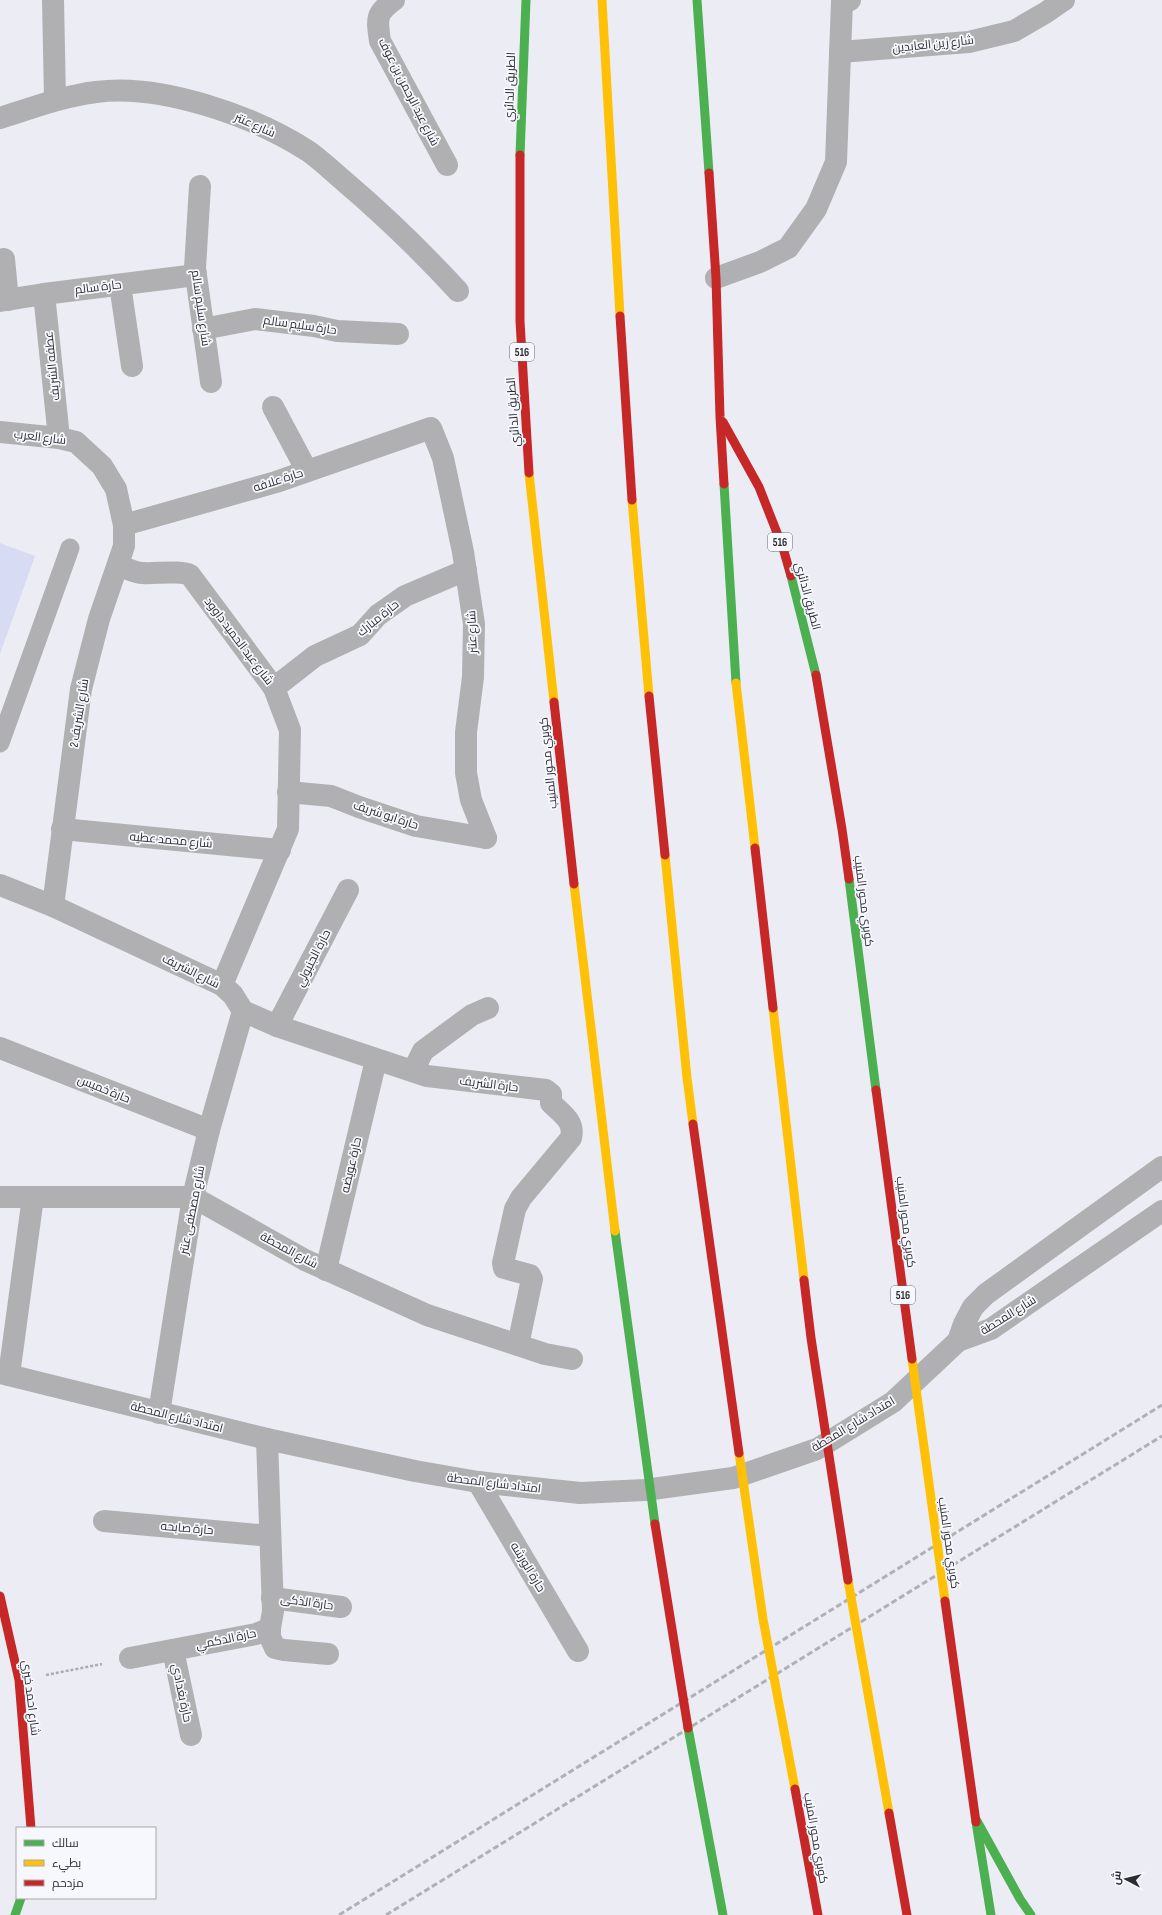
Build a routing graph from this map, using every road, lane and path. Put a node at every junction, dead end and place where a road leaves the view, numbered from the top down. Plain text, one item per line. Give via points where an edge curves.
1 (54, 0) edge
2 (394, 0) edge
3 (526, 0) edge
4 (602, 0) edge
5 (845, 0) edge
6 (1064, 0) edge
7 (698, 1) edge
8 (840, 52) junction
9 (55, 100) junction
10 (0, 118) edge
11 (447, 165) dead end
12 (200, 186) dead end
13 (4, 258) dead end
14 (196, 275) junction
15 (716, 278) junction
16 (120, 285) junction
17 (458, 291) dead end
18 (44, 294) junction
19 (4, 301) edge
20 (204, 329) junction
21 (398, 334) dead end
22 (132, 366) dead end
23 (211, 382) dead end
24 (273, 407) dead end
25 (720, 417) junction
26 (431, 428) joint
27 (0, 432) edge
28 (59, 438) junction
29 (308, 471) junction
30 (124, 526) junction
31 (70, 548) dead end
32 (118, 565) junction
33 (466, 570) junction
34 (816, 675) joint
35 (274, 688) junction
36 (554, 702) joint
37 (0, 743) edge
38 (288, 792) junction
39 (62, 829) junction
40 (486, 838) joint
41 (280, 850) junction
42 (0, 885) edge
43 (348, 890) dead end
44 (53, 906) junction
45 (222, 985) junction
46 (488, 1008) dead end
47 (244, 1011) junction
48 (277, 1026) junction
49 (0, 1048) edge
50 (376, 1060) junction
51 (413, 1071) junction
52 (209, 1130) junction
53 (1162, 1168) edge
54 (0, 1197) edge
55 (33, 1197) junction
56 (193, 1197) junction
57 (1162, 1211) edge
58 (326, 1270) junction
59 (958, 1341) junction
60 (518, 1345) junction
61 (572, 1359) dead end
62 (5, 1374) edge
63 (159, 1412) junction
64 (266, 1439) junction
65 (478, 1482) junction
66 (104, 1521) dead end
67 (270, 1536) junction
68 (0, 1596) edge
69 (272, 1598) junction
70 (341, 1607) dead end
71 (270, 1628) junction
72 (173, 1650) junction
73 (578, 1651) dead end
74 (328, 1654) dead end
75 (130, 1658) joint
76 (19, 1680) junction
77 (191, 1735) dead end
78 (975, 1818) junction
79 (31, 1827) edge
80 (21, 1899) edge
81 (15, 1915) edge
82 (723, 1915) edge
83 (818, 1915) edge
84 (907, 1915) edge
85 (991, 1915) edge
86 (1031, 1915) edge

1 - 9 street
2 - 11 street, شارع عبد الرحمن بن عوف via 383,8 377,20 380,41
3 - 36 main road, الطريق الدائري / 516 via 519,200 522,367 534,535
4 - 83 main road, كوبري محور المنيب, bridge via 627,439 649,696 687,1078 763,1619
5 - 8 street
6 - 8 street, شارع زين العابدين via 1014,31 969,42
7 - 15 main road, الطريق الدائري / 516
8 - 15 street via 836,162 816,209 788,248 760,262
9 - 10 street, شارع عنتر
9 - 17 street, شارع عنتر via 97,92 133,91 162,94 248,119 308,151 374,207 425,255
12 - 14 street, شارع سليم سالم
13 - 19 street
14 - 16 street, حارة سالم
14 - 20 street, شارع سليم سالم
15 - 25 main road, الطريق الدائري / 516
16 - 18 street, حارة سالم
16 - 22 street
18 - 19 street, حارة سالم
18 - 28 street, عطفه الشريف
20 - 21 street, حارة سليم سالم via 255,319 337,331
20 - 23 street, شارع سليم سالم
24 - 29 street
25 - 34 main road, الطريق الدائري / 516 via 759,487 783,548
25 - 84 main road, الطريق الدائري / 516, bridge via 736,683 811,1338 852,1603
26 - 29 street, حارة علافه
26 - 33 street, شارع عنتر via 443,458
27 - 28 street, شارع العرب
28 - 30 street, شارع العرب via 76,442 102,466 116,489
29 - 30 street, حارة علافه
30 - 32 street, شارع الشريف 2 via 124,546
31 - 37 lane
32 - 35 street, شارع عبد الحميد داوود via 140,573 185,572 190,575
32 - 39 street, شارع الشريف 2 via 100,619 82,689
33 - 35 street, حارة مبارك via 405,596 378,615 360,635 315,656
33 - 40 street, شارع عنتر via 474,624 473,677 466,732 466,773 471,800
34 - 78 main road, كوبري محور المنيب / 516, bridge via 842,829
35 - 38 street, شارع عبد الحميد داوود via 290,730
36 - 82 main road, كوبري محور المنيب / 516, bridge via 587,1012 624,1307 667,1609
38 - 40 street, حارة ابو شريف via 331,796 416,826
38 - 41 street, شارع عبد الحميد داوود via 288,829
39 - 41 street, شارع محمد عطيه
39 - 44 street, شارع الشريف 2
41 - 45 street, شارع عبد الحميد داوود
42 - 44 street, شارع الشريف
43 - 48 street, حارة الجنبولي
44 - 45 street, شارع الشريف
45 - 47 street, شارع الشريف
46 - 51 street via 472,1015 423,1051
47 - 48 street
47 - 52 street, شارع مصطفى عنتر
48 - 50 street
49 - 52 street, حارة خميس
50 - 51 street, حارة الشريف
50 - 58 street, حارة عويضه
51 - 60 street, حارة الشريف via 427,1076 546,1090 551,1094 551,1103 571,1124 571,1138 521,1198 515,1209 504,1268 530,1275 532,1279
52 - 56 street, شارع مصطفى عنتر
53 - 59 street, شارع المحطة via 986,1294 973,1307
54 - 55 street, شارع المحطة
55 - 56 street, شارع المحطة
55 - 62 street
56 - 58 street, شارع المحطة
56 - 63 street, شارع مصطفى عنتر
57 - 59 street, شارع المحطة via 991,1329
58 - 60 street, شارع المحطة via 427,1315
59 - 65 street, امتداد شارع المحطة via 893,1402 817,1449 733,1478 645,1490 580,1492
60 - 61 street, شارع المحطة
62 - 63 street, امتداد شارع المحطة
63 - 64 street, امتداد شارع المحطة
64 - 65 street, امتداد شارع المحطة
64 - 67 street, حارة الدكمي
65 - 73 street, حارة الورشه
66 - 67 street, حارة صابحه
67 - 69 street, حارة الدكمي
68 - 76 main road, شارع احمد خيري
69 - 70 street, حارة الذكى
69 - 71 street, حارة الدكمي
71 - 72 street, حارة الدكمي via 256,1634
71 - 74 street via 270,1637 275,1648
72 - 75 street, حارة الدكمي
72 - 77 street, حارة بغدادي
75 - 76 path
76 - 79 main road, شارع احمد خيري
78 - 85 main road, كوبري محور المنيب / 516, bridge
78 - 86 main road
80 - 81 main road

